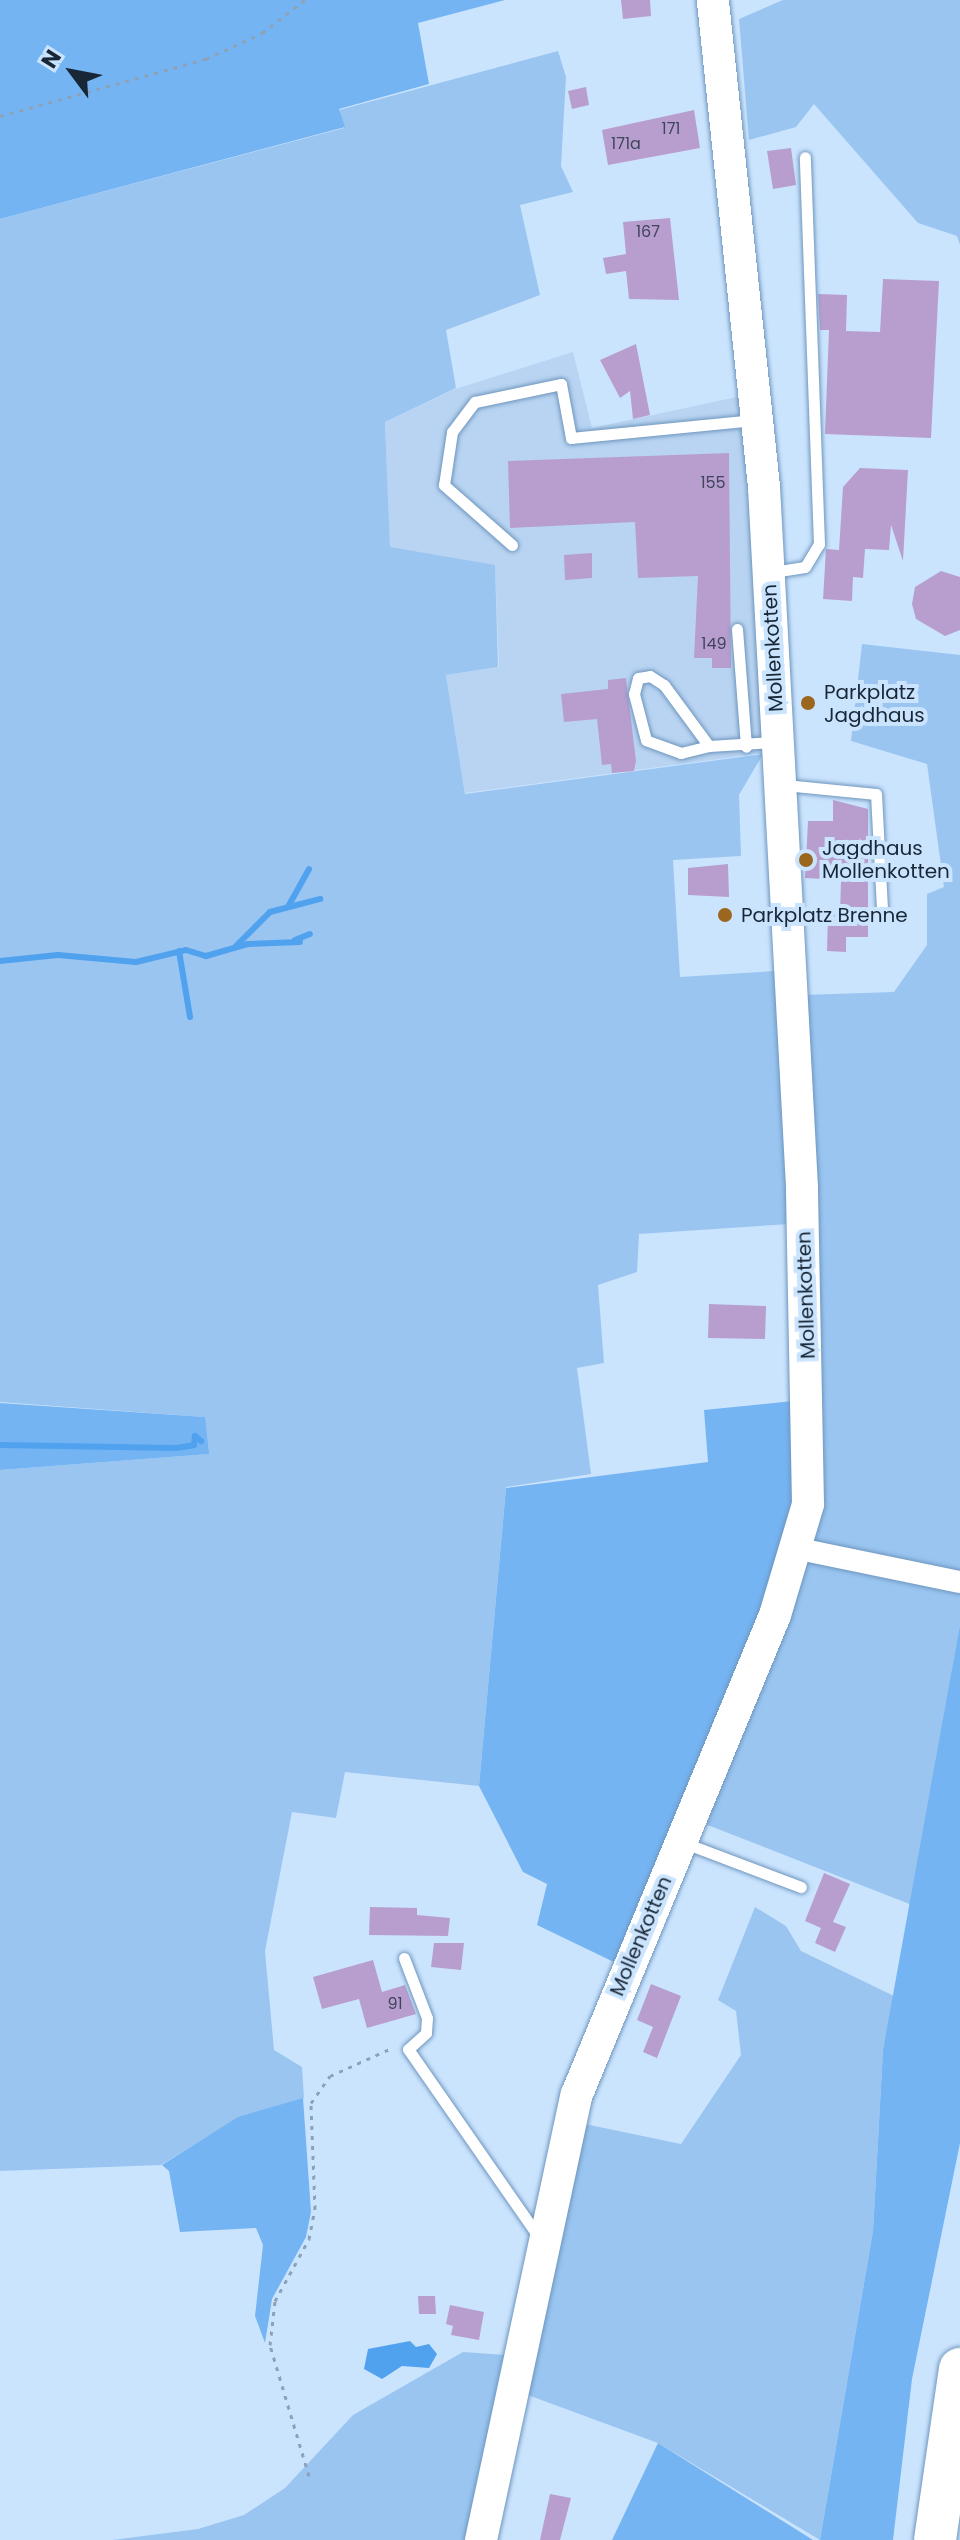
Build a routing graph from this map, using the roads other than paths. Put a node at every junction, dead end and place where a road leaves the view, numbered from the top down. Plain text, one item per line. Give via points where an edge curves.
1 (713, 0) edge
2 (805, 157) dead end
3 (759, 419) junction
4 (512, 545) dead end
5 (768, 572) junction
6 (737, 629) dead end
7 (778, 742) junction
8 (709, 746) junction
9 (746, 747) junction
10 (780, 785) junction
11 (882, 910) dead end
12 (799, 1549) junction
13 (960, 1582) edge
14 (681, 1842) junction
15 (801, 1887) dead end
16 (404, 1958) dead end
17 (542, 2243) junction
18 (960, 2369) edge
19 (960, 2486) edge
20 (481, 2540) edge
21 (935, 2540) edge
22 (953, 2540) edge

1 - 3 main road, Mollenkotten
2 - 5 lane via 819,544 805,567
3 - 4 lane via 571,438 561,384 475,402 452,432 444,485
3 - 5 main road, Mollenkotten
5 - 7 main road, Mollenkotten
6 - 9 lane
7 - 9 lane
7 - 10 main road, Mollenkotten
8 - 8 lane via 664,685 650,676 638,678 634,694 646,740 681,753
8 - 9 lane
10 - 11 lane via 876,794
10 - 12 main road, Mollenkotten via 810,1380 808,1504
12 - 13 street
12 - 14 main road, Mollenkotten
14 - 15 lane
14 - 17 main road, Mollenkotten via 577,2094
16 - 17 lane via 427,2018 426,2033 408,2049
17 - 20 main road, Mollenkotten
18 - 21 highway
19 - 22 highway

